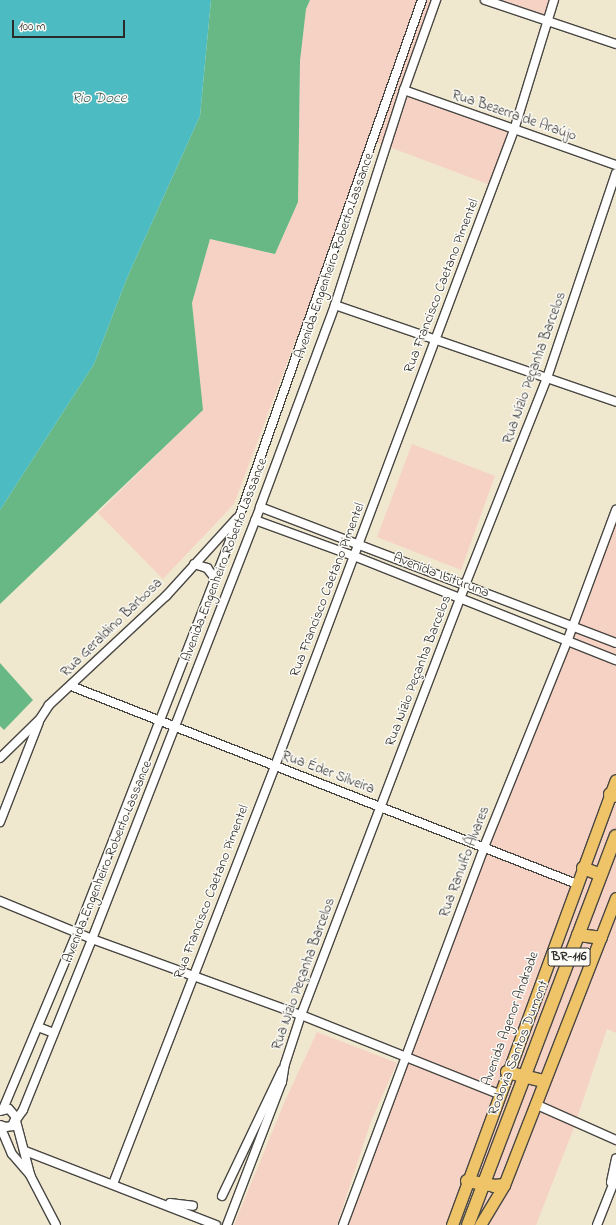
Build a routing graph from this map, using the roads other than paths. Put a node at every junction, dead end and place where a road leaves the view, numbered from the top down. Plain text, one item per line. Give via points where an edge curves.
1 (422, 0) edge
2 (436, 0) edge
3 (486, 0) edge
4 (554, 0) edge
5 (548, 21) junction
6 (616, 44) edge
7 (404, 90) junction
8 (514, 130) junction
9 (616, 165) edge
10 (616, 173) edge
11 (335, 305) junction
12 (435, 339) junction
13 (547, 378) junction
14 (616, 402) edge
15 (273, 422) junction
16 (288, 427) junction
17 (260, 507) junction
18 (616, 510) edge
19 (240, 515) junction
20 (255, 520) junction
21 (359, 544) junction
22 (354, 556) junction
23 (194, 564) junction
24 (214, 577) junction
25 (465, 585) junction
26 (460, 598) junction
27 (573, 625) junction
28 (568, 639) junction
29 (616, 643) edge
30 (616, 660) edge
31 (71, 686) junction
32 (40, 719) junction
33 (158, 720) junction
34 (175, 727) junction
35 (0, 758) edge
36 (275, 766) junction
37 (616, 780) edge
38 (613, 795) edge
39 (381, 808) junction
40 (0, 822) edge
41 (616, 836) edge
42 (484, 847) junction
43 (583, 868) junction
44 (601, 875) junction
45 (577, 884) junction
46 (616, 898) edge
47 (0, 901) edge
48 (77, 933) junction
49 (578, 935) junction
50 (92, 938) junction
51 (601, 938) junction
52 (193, 976) junction
53 (301, 1015) junction
54 (38, 1027) junction
55 (54, 1034) junction
56 (406, 1058) junction
57 (285, 1064) junction
58 (507, 1072) junction
59 (525, 1078) junction
60 (544, 1081) junction
61 (499, 1094) junction
62 (535, 1104) junction
63 (1, 1110) edge
64 (16, 1120) junction
65 (0, 1125) edge
66 (616, 1140) edge
67 (25, 1151) junction
68 (616, 1159) edge
69 (30, 1175) junction
70 (616, 1177) edge
71 (467, 1181) junction
72 (113, 1184) junction
73 (483, 1184) junction
74 (504, 1185) junction
75 (222, 1196) dead end
76 (150, 1198) junction
77 (606, 1203) junction
78 (193, 1206) dead end
79 (56, 1225) edge
80 (216, 1225) edge
81 (227, 1225) edge
82 (343, 1225) edge
83 (452, 1225) edge
84 (468, 1225) edge
85 (480, 1225) edge
86 (598, 1225) edge

1 - 15 street, Avenida Engenheiro Roberto Lassance
2 - 7 street, Avenida Engenheiro Roberto Lassance
3 - 5 street
4 - 5 street, Rua Francisco Caetano Pimentel
5 - 6 street
5 - 8 street, Rua Francisco Caetano Pimentel
7 - 8 street, Rua Bezerra de Araújo
7 - 11 street, Avenida Engenheiro Roberto Lassance
8 - 9 street, Rua Bezerra de Araújo
8 - 12 street, Rua Francisco Caetano Pimentel
10 - 13 street, Rua Nízio Peçanha Barcelos
11 - 12 street
11 - 16 street, Avenida Engenheiro Roberto Lassance
12 - 13 street
12 - 21 street, Rua Francisco Caetano Pimentel
13 - 14 street
13 - 25 street, Rua Nízio Peçanha Barcelos
15 - 16 street
15 - 19 street, Avenida Engenheiro Roberto Lassance
16 - 17 street, Avenida Engenheiro Roberto Lassance
17 - 20 street, Avenida Engenheiro Roberto Lassance
17 - 21 street, Avenida Ibituruna
18 - 27 street, Rua Ranulfo Álvares
19 - 23 street, Rua Geraldino Barbosa
19 - 24 street, Avenida Engenheiro Roberto Lassance
20 - 22 street, Avenida Ibituruna
20 - 34 street, Avenida Engenheiro Roberto Lassance
21 - 22 street, Rua Francisco Caetano Pimentel
21 - 25 street, Avenida Ibituruna
22 - 26 street, Avenida Ibituruna
22 - 36 street, Rua Francisco Caetano Pimentel
23 - 24 street via 207,568
23 - 31 street, Rua Geraldino Barbosa via 166,596
24 - 33 street, Avenida Engenheiro Roberto Lassance
25 - 26 street, Rua Nízio Peçanha Barcelos
25 - 27 street, Avenida Ibituruna
26 - 28 street, Avenida Ibituruna
26 - 39 street, Rua Nízio Peçanha Barcelos
27 - 28 street, Rua Ranulfo Álvares
27 - 29 street, Avenida Ibituruna
28 - 30 street, Avenida Ibituruna
28 - 42 street, Rua Ranulfo Álvares
31 - 32 street, Rua Geraldino Barbosa via 49,706
31 - 33 street, Rua Éder Silveira
32 - 35 street, Rua Geraldino Barbosa
32 - 40 street
33 - 34 street, Rua Éder Silveira
33 - 48 street, Avenida Engenheiro Roberto Lassance
34 - 36 street, Rua Éder Silveira
34 - 50 street, Avenida Engenheiro Roberto Lassance
36 - 39 street, Rua Éder Silveira
36 - 52 street, Rua Francisco Caetano Pimentel
37 - 38 main road, Avenida Agenor Andrade
38 - 43 main road, Avenida Agenor Andrade
39 - 42 street, Rua Éder Silveira
39 - 53 street, Rua Nízio Peçanha Barcelos
41 - 44 highway, Rodovia Santos Dumont / BR-116
42 - 45 street, Rua Éder Silveira
42 - 56 street, Rua Ranulfo Álvares
43 - 44 highway
43 - 45 main road, Avenida Agenor Andrade
44 - 49 highway, Rodovia Santos Dumont / BR-116
45 - 58 main road, Avenida Agenor Andrade
46 - 51 main road
47 - 48 street
48 - 50 street
48 - 54 street, Avenida Engenheiro Roberto Lassance
49 - 51 highway
49 - 59 highway, Rodovia Santos Dumont / BR-116
50 - 52 street
50 - 55 street, Avenida Engenheiro Roberto Lassance
51 - 60 main road
52 - 53 street
52 - 72 street, Rua Francisco Caetano Pimentel
53 - 56 street
53 - 57 street, Rua Nízio Peçanha Barcelos
54 - 55 street
54 - 63 street, Avenida Engenheiro Roberto Lassance
55 - 64 street, Avenida Engenheiro Roberto Lassance via 23,1110
56 - 61 street
56 - 82 street, Rua Ranulfo Álvares
57 - 75 street, Rua Nízio Peçanha Barcelos
57 - 81 street, Rua Nízio Peçanha Barcelos via 282,1082
58 - 59 highway
58 - 61 main road, Avenida Agenor Andrade
59 - 60 highway
59 - 73 highway, Rodovia Santos Dumont / BR-116
60 - 62 main road
61 - 71 main road, Avenida Agenor Andrade
62 - 66 street
62 - 74 main road
63 - 64 street via 12,1110
64 - 65 street via 9,1127
64 - 67 street
65 - 69 street via 12,1154
67 - 69 street
67 - 72 street
68 - 77 street
69 - 79 street
70 - 77 street
71 - 73 highway
71 - 83 main road, Avenida Agenor Andrade
72 - 76 street
73 - 74 highway
73 - 84 highway, Rodovia Santos Dumont / BR-116
74 - 85 main road
76 - 78 street
76 - 80 street
77 - 86 street

